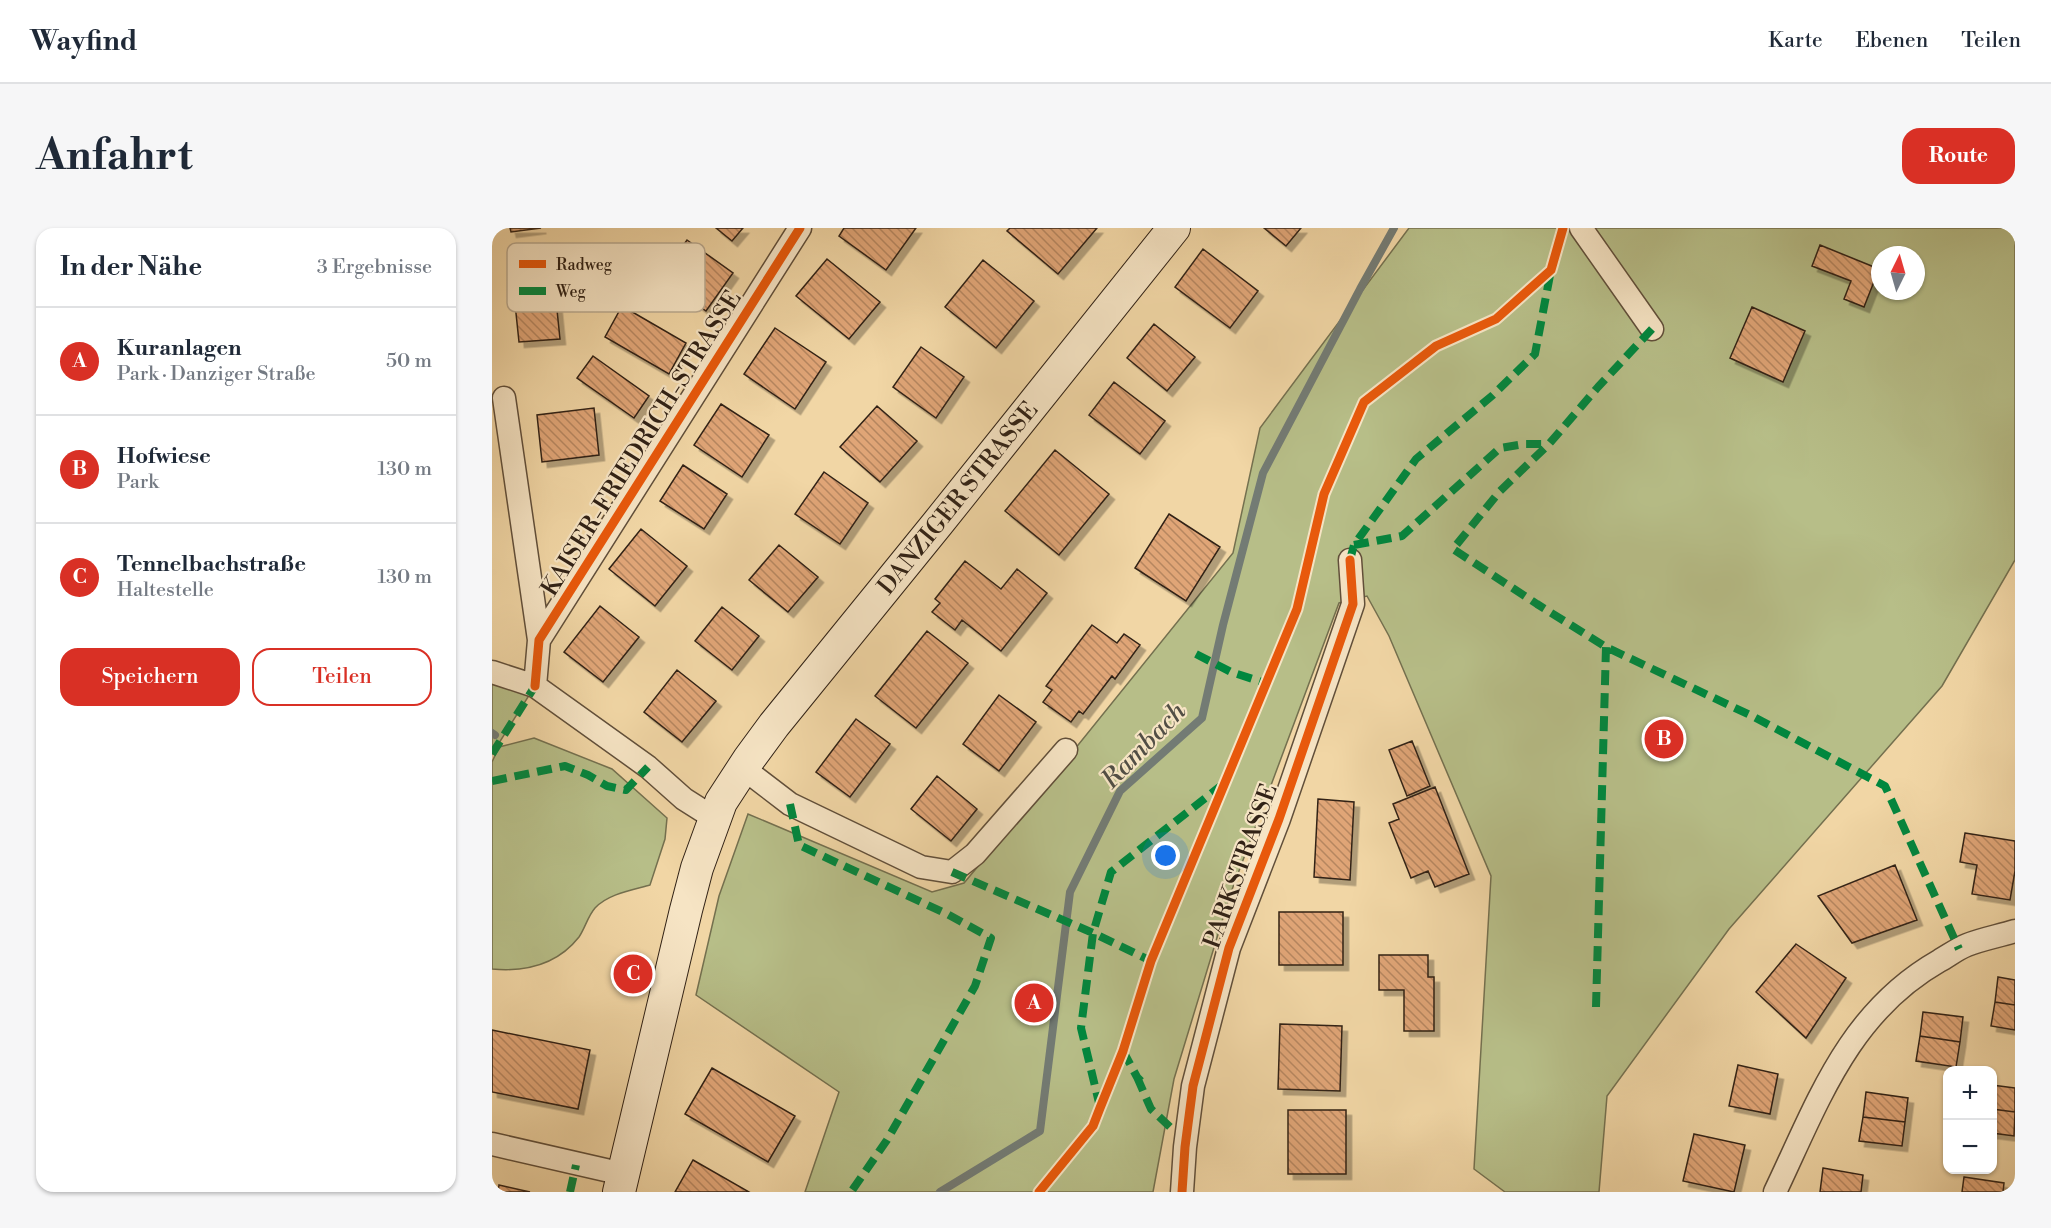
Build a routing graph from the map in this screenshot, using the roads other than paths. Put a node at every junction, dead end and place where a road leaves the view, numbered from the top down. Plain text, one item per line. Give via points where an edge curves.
1 (800, 228) edge
2 (1174, 228) edge
3 (1581, 228) edge
4 (1652, 329) dead end
5 (504, 398) dead end
6 (1350, 560) dead end
7 (539, 640) junction
8 (492, 672) edge
9 (535, 686) junction
10 (1065, 750) dead end
11 (742, 768) junction
12 (714, 818) junction
13 (2015, 931) edge
14 (492, 1144) edge
15 (621, 1183) edge
16 (1182, 1192) edge
17 (1776, 1192) edge

1 - 7 street, KAISER-FRIEDRICH-STRASSE
2 - 11 main road, DANZIGER STRASSE
3 - 4 street
5 - 7 street
6 - 16 street, PARKSTRASSE via 1353,604 1279,819 1229,948 1193,1086
7 - 9 street, KAISER-FRIEDRICH-STRASSE
8 - 9 street
9 - 12 street
10 - 11 street via 975,855 952,872 921,867 790,804
11 - 12 main road, DANZIGER STRASSE
12 - 15 main road, DANZIGER STRASSE via 686,910
13 - 17 street via 1966,945 1921,971 1887,999 1857,1033 1830,1074
14 - 15 street

